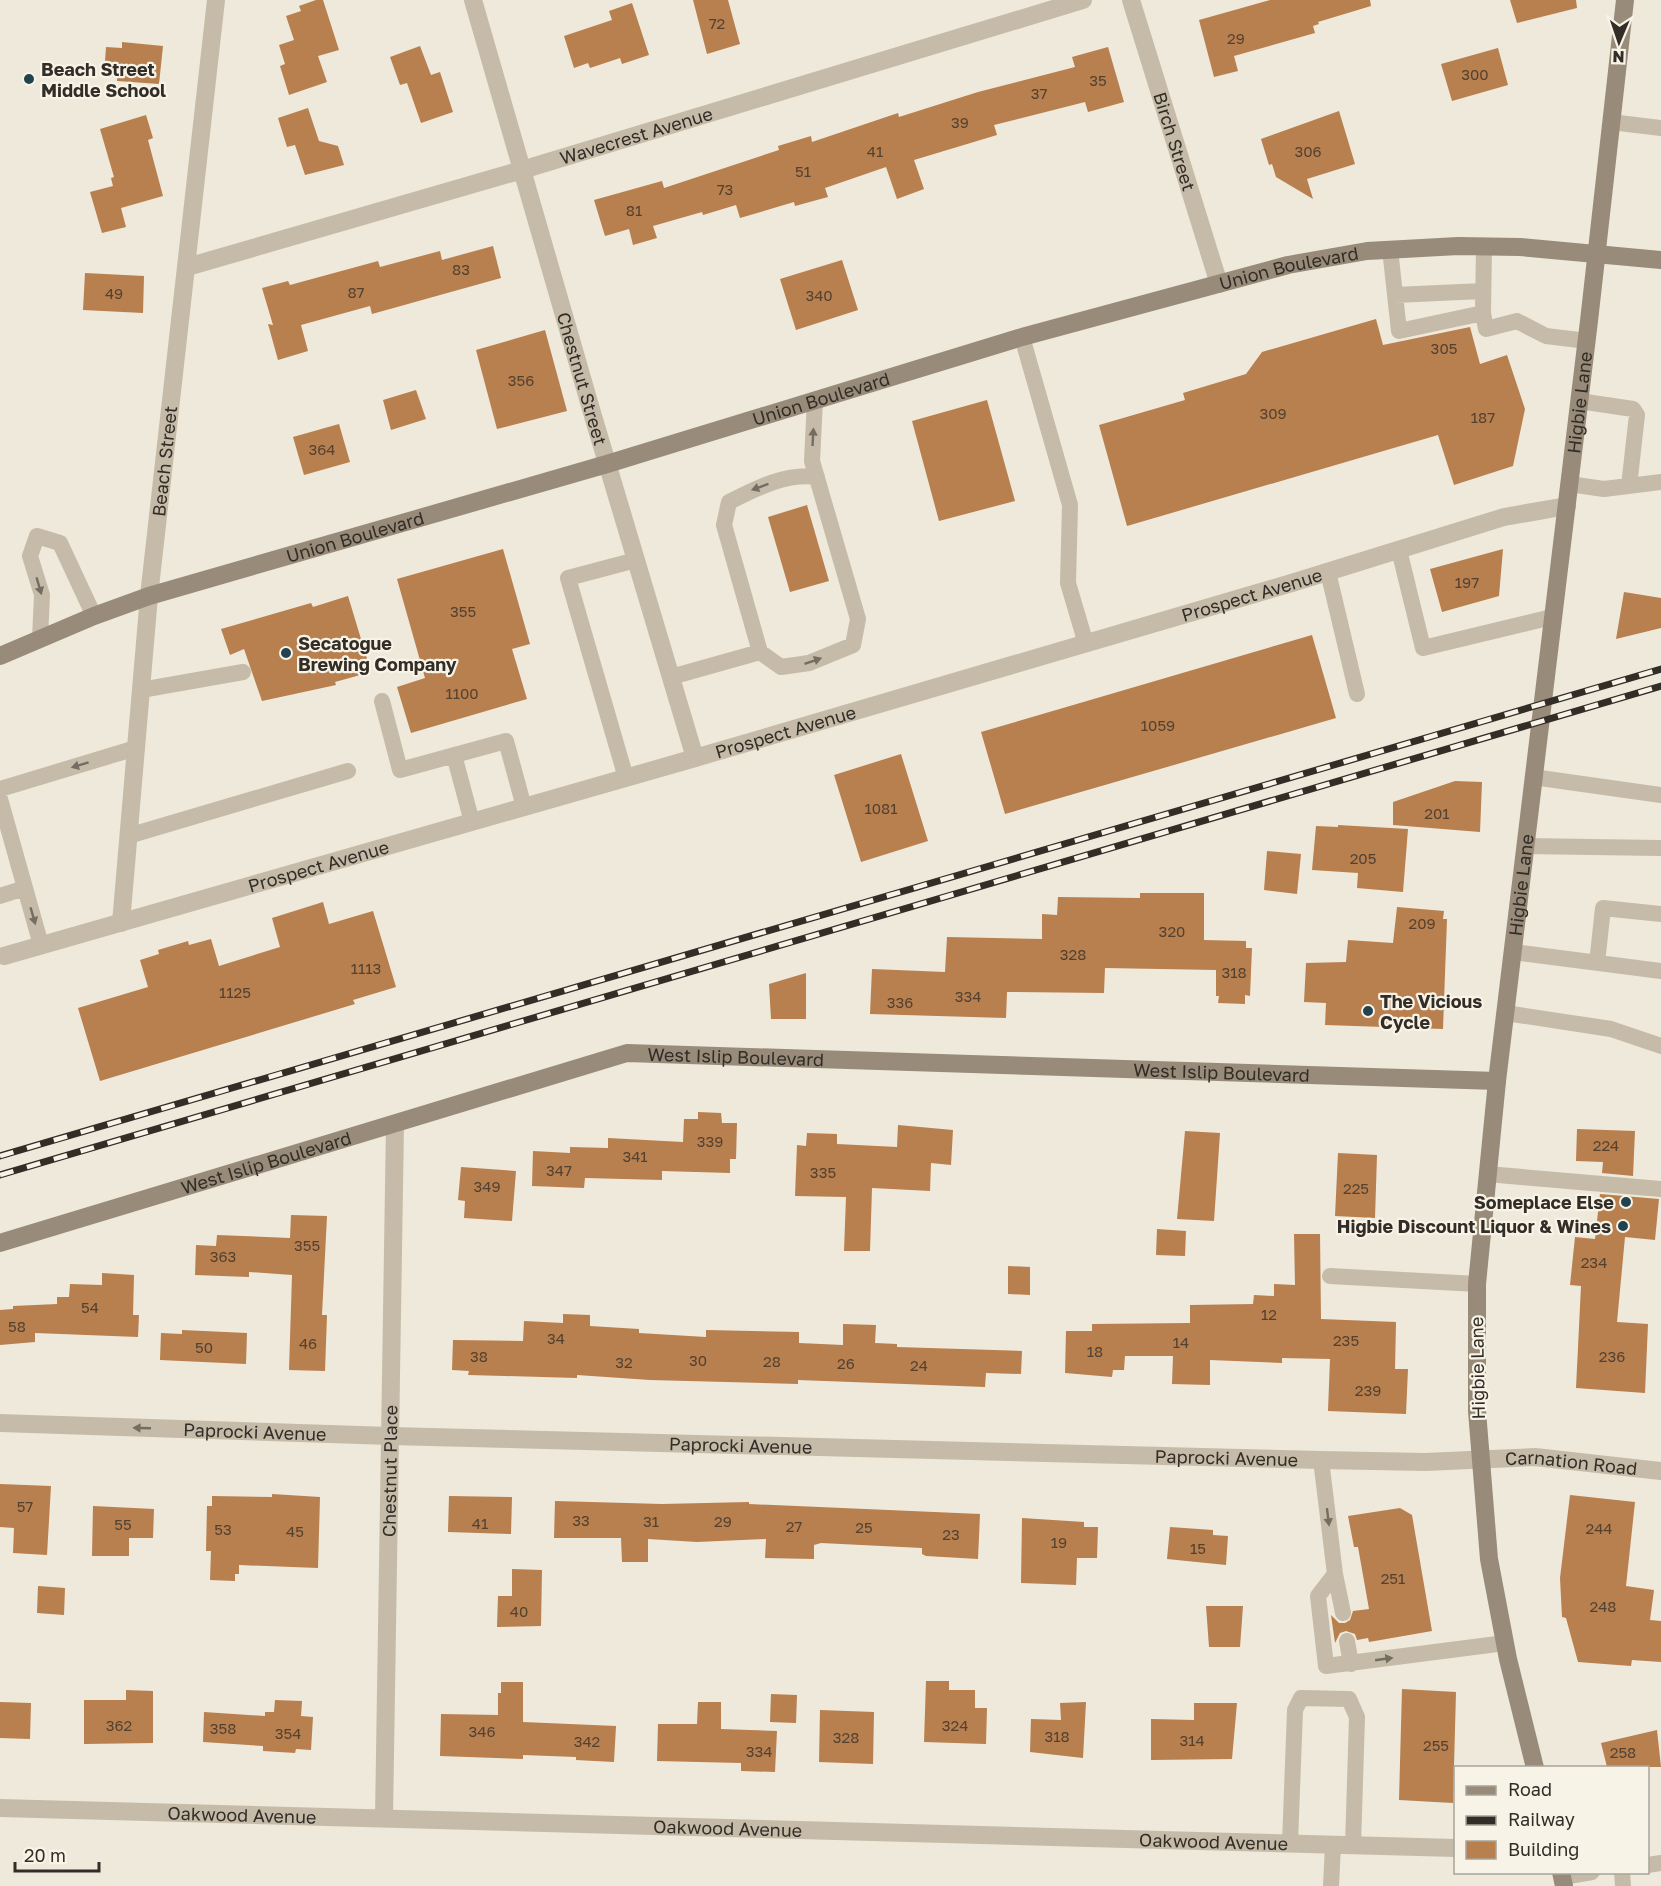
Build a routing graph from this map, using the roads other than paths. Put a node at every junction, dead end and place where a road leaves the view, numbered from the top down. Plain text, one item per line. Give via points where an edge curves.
1 (216, 0) edge
2 (473, 0) edge
3 (1083, 0) edge
4 (1131, 0) edge
5 (1625, 0) edge
6 (1611, 122) junction
7 (1661, 128) edge
8 (522, 171) junction
9 (1484, 246) junction
10 (1390, 249) junction
11 (1597, 254) junction
12 (1661, 260) edge
13 (187, 267) junction
14 (1219, 284) junction
15 (1483, 291) junction
16 (1395, 295) junction
17 (1483, 313) junction
18 (1022, 337) junction
19 (1587, 341) junction
20 (815, 400) junction
21 (1579, 401) junction
22 (607, 464) junction
23 (817, 477) junction
24 (1661, 482) edge
25 (1569, 484) junction
26 (1629, 486) junction
27 (1567, 506) junction
28 (1399, 550) junction
29 (636, 560) junction
30 (1328, 572) junction
31 (149, 596) junction
32 (94, 616) junction
33 (1552, 617) junction
34 (40, 638) junction
35 (1086, 644) junction
36 (760, 652) junction
37 (0, 656) edge
38 (243, 672) dead end
39 (671, 676) junction
40 (141, 690) junction
41 (1357, 694) dead end
42 (382, 701) dead end
43 (136, 748) junction
44 (454, 755) junction
45 (695, 758) junction
46 (348, 771) dead end
47 (1533, 777) junction
48 (626, 778) junction
49 (0, 789) edge
50 (1661, 795) edge
51 (0, 799) edge
52 (524, 807) junction
53 (472, 822) junction
54 (128, 836) junction
55 (1525, 846) junction
56 (1661, 848) edge
57 (25, 888) junction
58 (0, 896) edge
59 (1661, 914) edge
60 (121, 923) junction
61 (41, 945) junction
62 (1513, 952) junction
63 (4, 956) dead end
64 (1597, 963) junction
65 (1661, 971) edge
66 (1506, 1013) junction
67 (1661, 1046) edge
68 (1497, 1081) junction
69 (395, 1124) junction
70 (1487, 1174) junction
71 (1661, 1189) edge
72 (0, 1243) edge
73 (1330, 1276) dead end
74 (1477, 1284) junction
75 (0, 1423) edge
76 (390, 1436) junction
77 (1321, 1460) junction
78 (1481, 1460) junction
79 (1661, 1471) edge
80 (1335, 1574) junction
81 (1343, 1613) dead end
82 (1347, 1641) dead end
83 (1505, 1643) junction
84 (1351, 1664) junction
85 (1535, 1766) edge
86 (0, 1808) edge
87 (384, 1817) junction
88 (1290, 1843) junction
89 (1333, 1845) junction
90 (1353, 1845) junction
91 (1454, 1848) edge
92 (1582, 1874) edge
93 (1563, 1878) edge
94 (1331, 1886) edge

1 - 13 street, Beach Street
2 - 8 street, Chestnut Street
3 - 8 street, Wavecrest Avenue
4 - 14 street, Birch Street
5 - 6 main road, Higbie Lane
6 - 7 lane
6 - 11 main road, Higbie Lane
8 - 13 street, Wavecrest Avenue
8 - 22 street, Chestnut Street
9 - 10 main road, Union Boulevard
9 - 11 main road, Union Boulevard
9 - 15 lane
10 - 14 main road, Union Boulevard via 1307,261
10 - 16 lane
11 - 12 main road, Union Boulevard
11 - 19 main road, Higbie Lane
13 - 31 street, Beach Street
14 - 18 main road, Union Boulevard
15 - 16 lane
15 - 17 lane
16 - 17 lane via 1400,331
17 - 19 lane via 1486,330 1516,321 1546,336
18 - 20 main road, Union Boulevard
18 - 35 lane via 1070,505 1068,583
19 - 21 main road, Higbie Lane
20 - 22 main road, Union Boulevard
23 -> 20 lane via 812,461
21 - 25 main road, Higbie Lane
21 - 26 lane via 1633,410 1637,415
22 - 29 street, Chestnut Street
22 - 31 main road, Union Boulevard
23 -> 36 lane via 799,475 757,487 729,502 724,525
36 -> 23 lane via 781,667 809,663 853,645 858,619
24 - 26 lane
25 - 26 lane via 1604,489
25 - 27 main road, Higbie Lane
27 - 28 street, Prospect Avenue via 1504,517
27 - 33 main road, Higbie Lane
28 - 30 street, Prospect Avenue
28 - 33 lane via 1423,648
29 - 39 street, Chestnut Street
29 - 48 lane via 568,579
30 - 35 street, Prospect Avenue
30 - 41 lane
31 - 32 main road, Union Boulevard
31 - 40 street, Beach Street
32 - 34 main road, Union Boulevard
32 -> 34 lane via 60,543 37,536 30,556 42,595
33 - 47 main road, Higbie Lane
34 - 37 main road, Union Boulevard
35 - 45 street, Prospect Avenue
36 - 39 lane
38 - 40 lane
39 - 45 street, Chestnut Street
40 - 43 street, Beach Street
42 - 44 lane via 399,770
43 -> 49 lane
43 - 54 street, Beach Street
44 - 52 lane via 506,741
44 - 53 lane
45 - 48 street, Prospect Avenue
46 - 54 lane
47 - 50 lane
47 - 55 main road, Higbie Lane
48 - 52 street, Prospect Avenue
51 - 57 lane
52 - 53 street, Prospect Avenue
53 - 60 street, Prospect Avenue
54 - 60 street, Beach Street
55 - 56 lane
55 - 62 main road, Higbie Lane
57 - 58 lane
57 -> 61 lane
59 - 64 lane via 1604,908
60 - 61 street, Prospect Avenue
61 - 63 street, Prospect Avenue
62 - 64 lane
62 - 66 main road, Higbie Lane
64 - 65 lane
66 - 67 lane via 1611,1029
66 - 68 main road, Higbie Lane
68 - 69 main road, West Islip Boulevard via 627,1053
68 - 70 main road, Higbie Lane
69 - 72 main road, West Islip Boulevard
69 - 76 street, Chestnut Place
70 - 71 lane
70 - 74 main road, Higbie Lane
73 - 74 lane
74 - 78 main road, Higbie Lane
76 -> 75 street, Paprocki Avenue
76 - 77 street, Paprocki Avenue
76 - 87 street, Chestnut Place
77 - 78 street, Paprocki Avenue
77 -> 80 lane
78 - 79 street, Carnation Road via 1535,1457
78 - 83 main road, Higbie Lane via 1489,1559
80 - 81 lane
80 - 84 lane via 1318,1596 1326,1666
82 - 84 lane
84 -> 83 lane
83 - 85 main road, Higbie Lane
86 - 87 street, Oakwood Avenue
87 - 88 street, Oakwood Avenue
88 - 89 street, Oakwood Avenue
88 - 90 lane via 1295,1710 1301,1698 1349,1699 1357,1717
89 - 90 street, Oakwood Avenue
89 - 94 lane
90 - 91 street, Oakwood Avenue
92 - 93 lane

